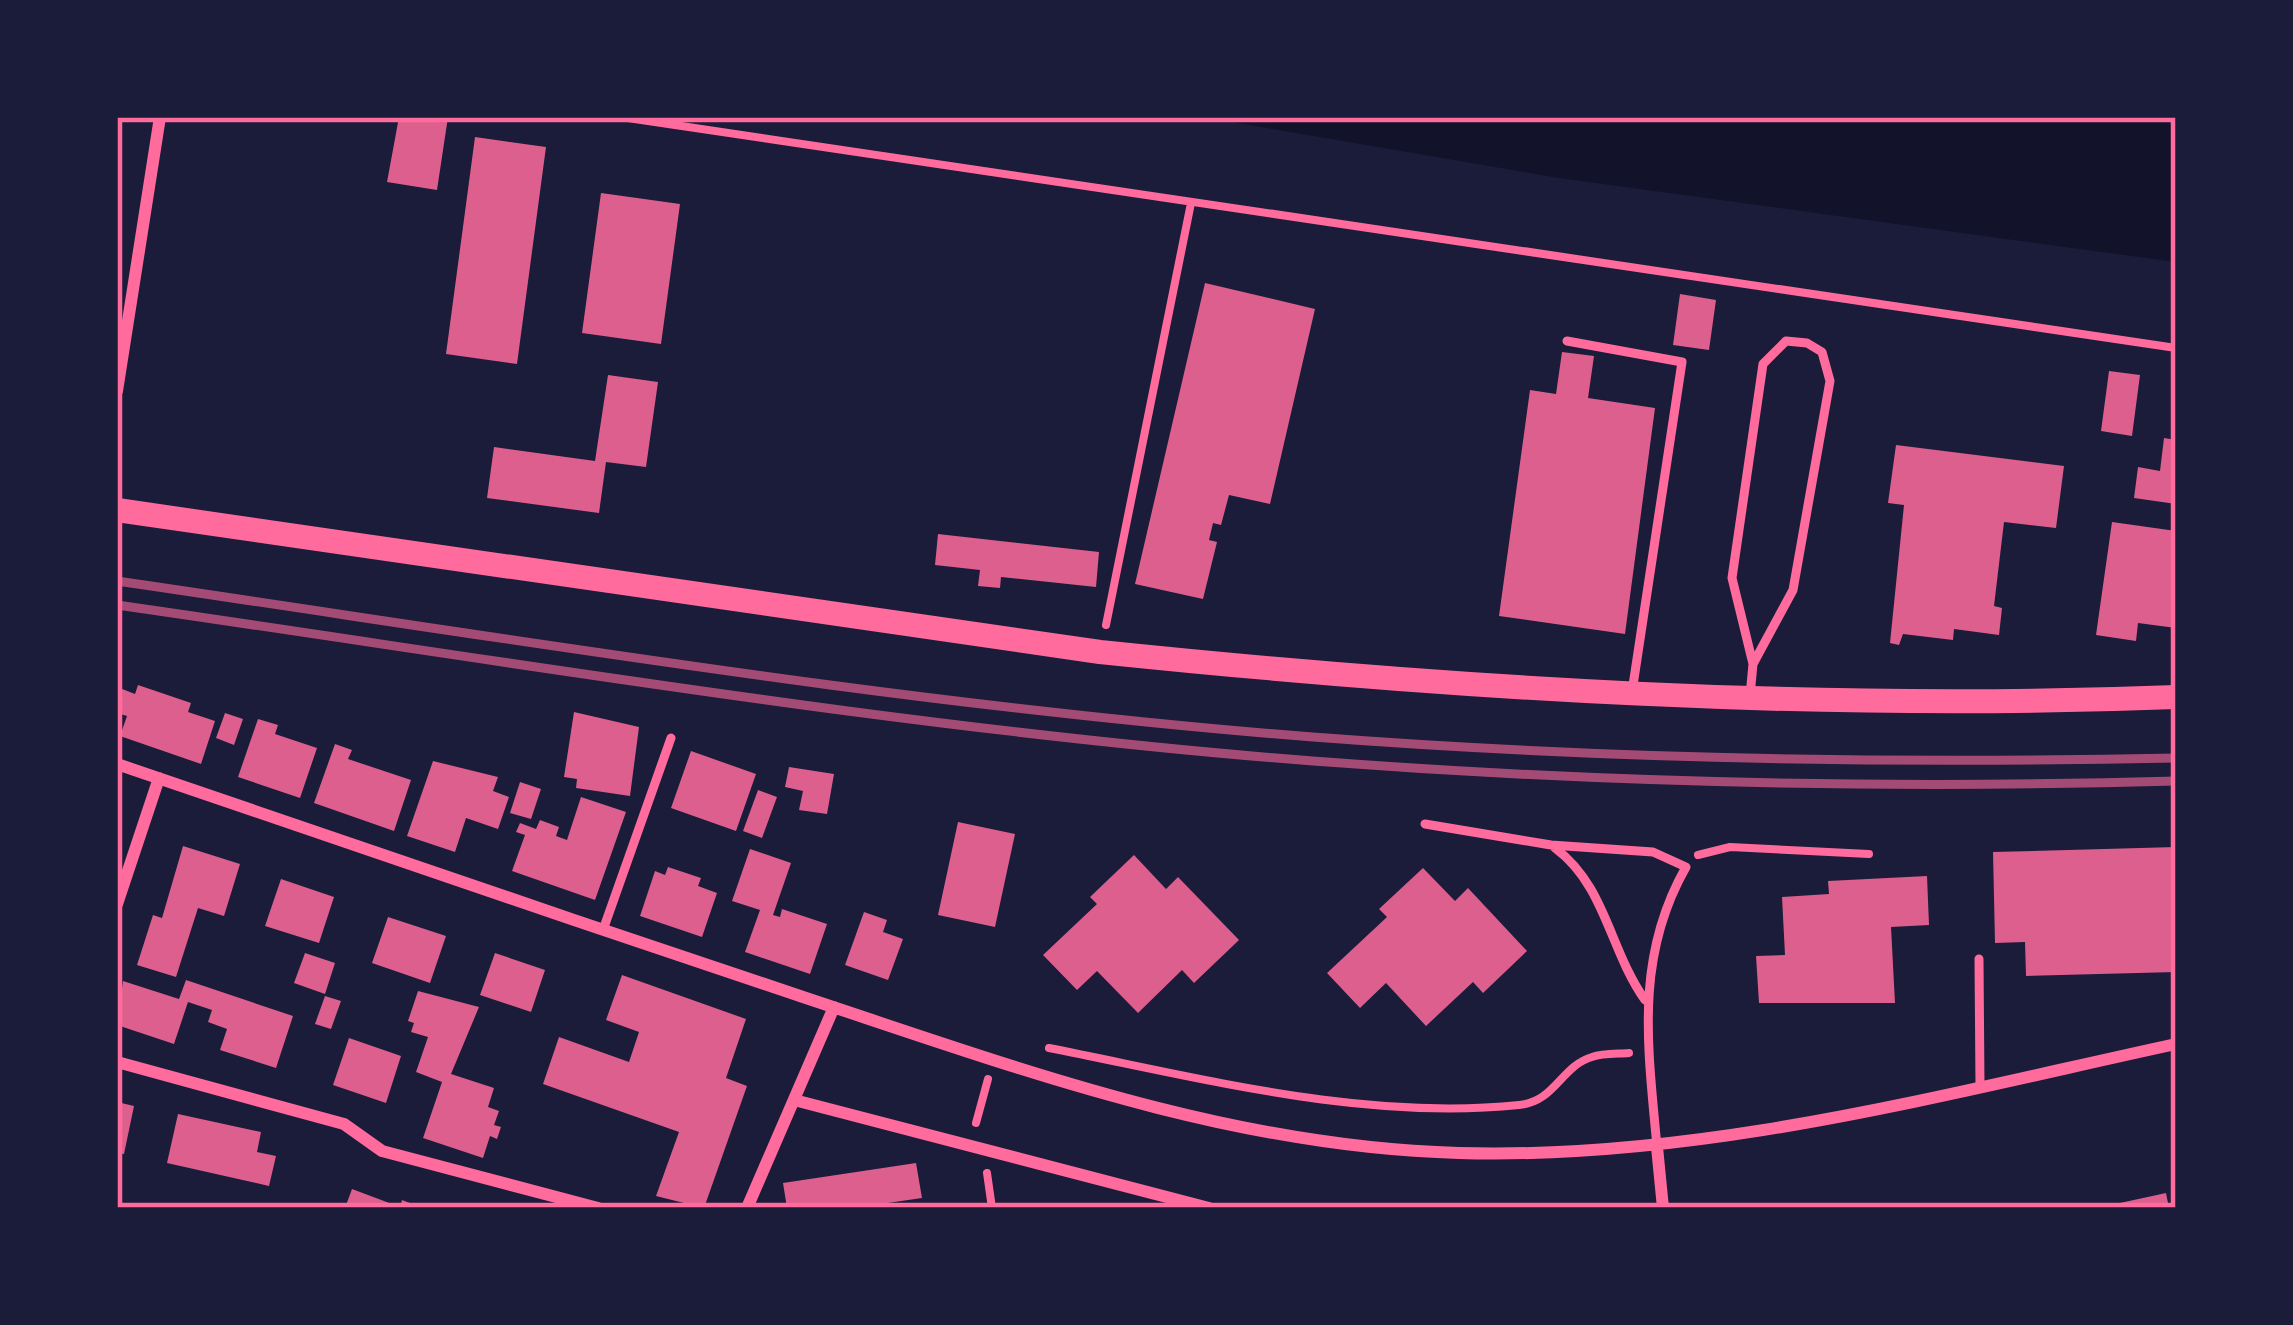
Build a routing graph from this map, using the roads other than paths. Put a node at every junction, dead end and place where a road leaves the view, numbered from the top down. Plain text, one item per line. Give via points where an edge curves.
1 (160, 117) edge
2 (1567, 341) dead end
3 (117, 391) edge
4 (117, 510) edge
5 (1753, 664) junction
6 (1632, 692) junction
7 (1750, 695) junction
8 (2176, 697) edge
9 (671, 738) dead end
10 (117, 764) edge
11 (159, 778) junction
12 (1425, 824) dead end
13 (1551, 845) junction
14 (117, 904) edge
15 (603, 930) junction
16 (1979, 959) dead end
17 (1645, 1000) junction
18 (834, 1007) junction
19 (2176, 1044) edge
20 (117, 1062) edge
21 (1980, 1086) junction
22 (798, 1101) junction
23 (1657, 1147) junction
24 (598, 1208) edge
25 (747, 1208) edge
26 (1209, 1208) edge
27 (1663, 1208) edge

1 - 3 street
2 - 6 lane via 1682,362
4 - 6 main road via 1100,652
5 - 5 lane via 1793,590 1830,381 1822,352 1786,340 1763,364 1732,578
5 - 7 lane
6 - 7 main road
7 - 8 main road
9 - 15 lane
10 - 11 street
11 - 14 street
11 - 15 street
12 - 13 lane
13 - 17 lane via 1593,887
13 - 17 lane via 1653,852 1686,867 1653,944
15 - 18 street
16 - 21 lane
17 - 23 lane
18 - 22 street
18 - 23 street via 1178,1117 1270,1135 1455,1153
19 - 21 street
20 - 24 street via 344,1124 382,1151
21 - 23 street
22 - 25 street
22 - 26 street
23 - 27 street

